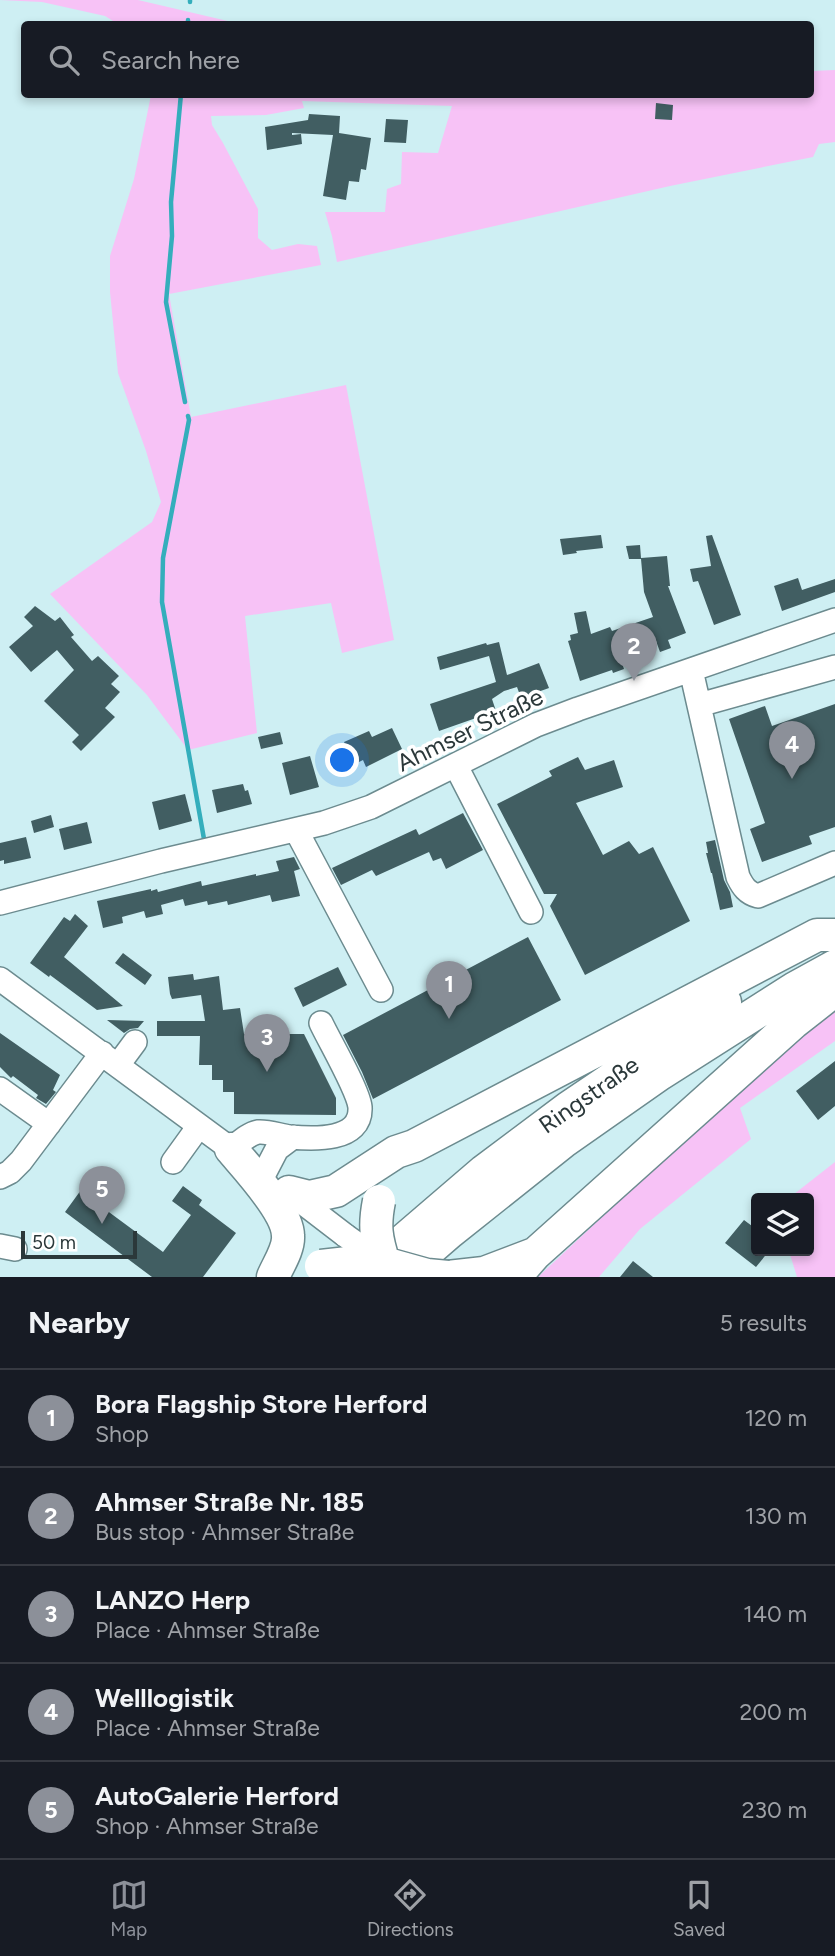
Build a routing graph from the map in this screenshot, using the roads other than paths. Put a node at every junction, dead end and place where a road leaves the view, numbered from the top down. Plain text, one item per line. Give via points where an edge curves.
1 (835, 620) edge
2 (835, 667) edge
3 (691, 670) junction
4 (699, 705) junction
5 (456, 766) junction
6 (296, 831) junction
7 (835, 863) edge
8 (0, 903) edge
9 (531, 912) dead end
10 (835, 937) edge
11 (835, 965) edge
12 (0, 979) edge
13 (381, 990) dead end
14 (835, 990) edge
15 (321, 1023) dead end
16 (135, 1042) dead end
17 (110, 1059) junction
18 (0, 1089) edge
19 (49, 1124) junction
20 (200, 1126) junction
21 (292, 1137) junction
22 (414, 1146) junction
23 (231, 1149) junction
24 (173, 1162) dead end
25 (264, 1174) junction
26 (0, 1177) edge
27 (289, 1192) junction
28 (536, 1254) junction
29 (386, 1274) edge
30 (273, 1277) edge
31 (289, 1277) edge
32 (448, 1277) edge
33 (515, 1277) edge

1 - 3 street, Ahmser Straße
2 - 4 street
3 - 4 street
3 - 5 street, Ahmser Straße via 536,725
4 - 7 street via 743,886 758,896
5 - 6 street, Ahmser Straße via 371,807
5 - 9 street
6 - 8 street, Ahmser Straße
6 - 13 street
10 - 22 highway via 817,935
10 - 29 highway, Ringstraße via 729,999 484,1171
11 - 29 highway, Ringstraße via 660,1073 563,1142 450,1232
12 - 17 street
14 - 28 highway
15 - 21 street via 360,1109 349,1132
16 - 17 street
17 - 19 street
17 - 20 street
18 - 19 street
19 - 26 street via 21,1161
20 - 23 street
20 - 24 street
21 - 23 street via 259,1132
21 - 25 street via 277,1149
22 - 27 highway via 396,1152 336,1191 309,1197
22 - 29 highway, bridge via 391,1174 379,1201 376,1239
23 - 25 street
23 - 30 highway via 285,1221 288,1243
25 - 27 street
27 - 29 street, bridge
28 - 32 highway via 484,1273
28 - 33 highway
29 - 31 highway, bridge via 358,1262 321,1266
29 - 32 highway, bridge

